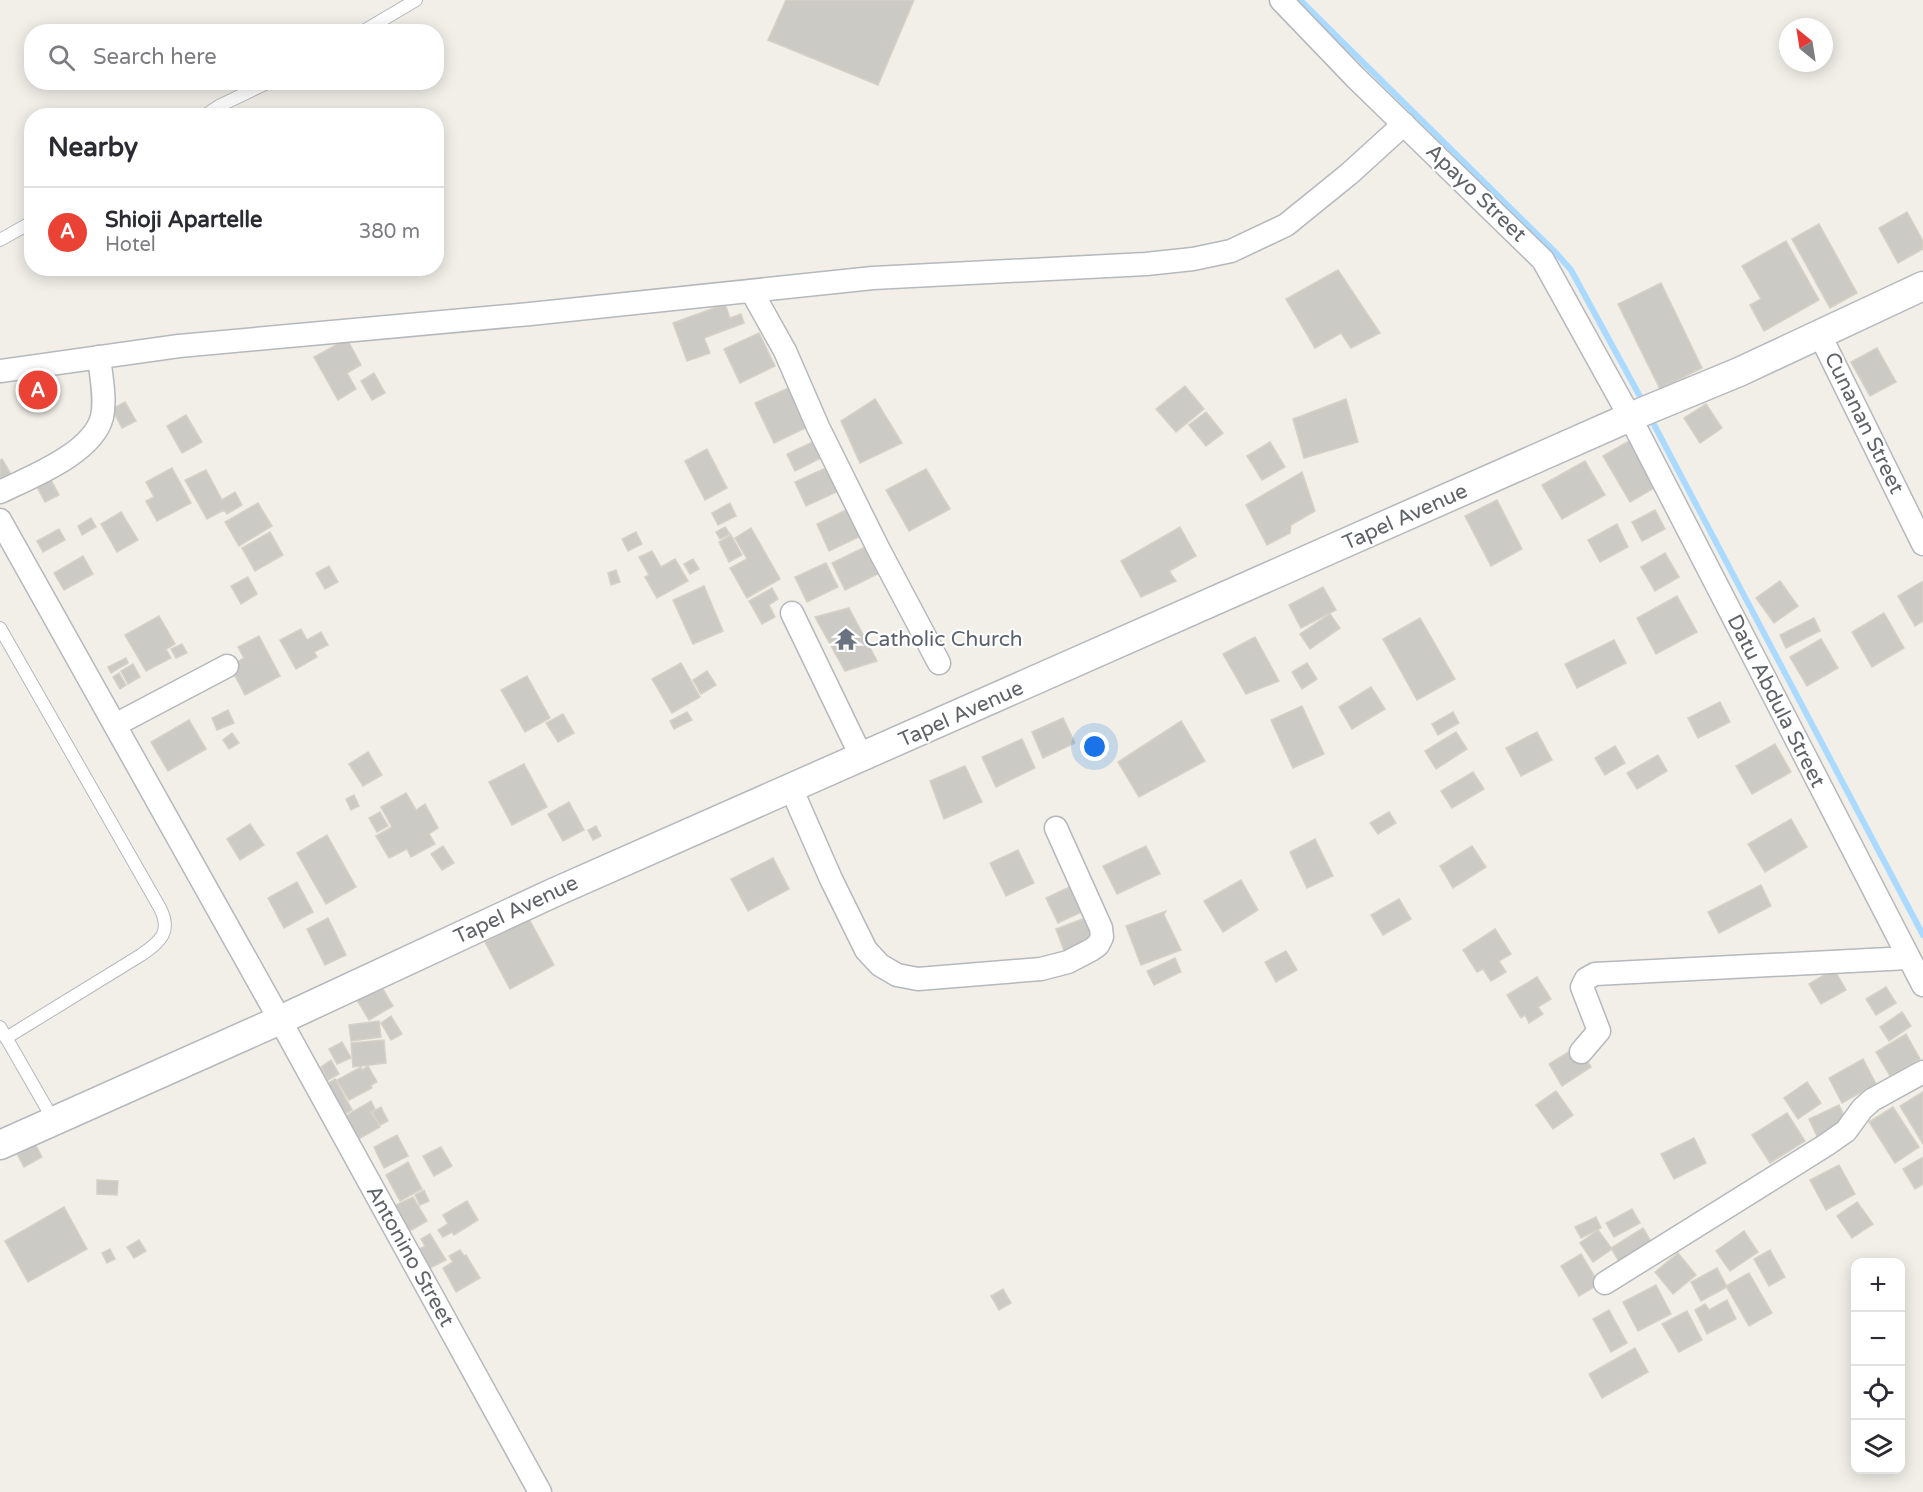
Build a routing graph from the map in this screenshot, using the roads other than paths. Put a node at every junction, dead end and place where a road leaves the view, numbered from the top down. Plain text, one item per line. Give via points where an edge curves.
1 (416, 0) edge
2 (1281, 0) edge
3 (376, 24) edge
4 (252, 90) edge
5 (216, 108) edge
6 (1404, 124) junction
7 (24, 226) edge
8 (0, 240) edge
9 (1923, 286) edge
10 (753, 292) junction
11 (1820, 335) junction
12 (99, 357) junction
13 (0, 371) edge
14 (1630, 417) junction
15 (0, 492) edge
16 (0, 520) edge
17 (1923, 544) edge
18 (792, 613) dead end
19 (0, 628) edge
20 (939, 663) dead end
21 (227, 666) dead end
22 (115, 725) junction
23 (862, 758) junction
24 (792, 788) junction
25 (1056, 828) dead end
26 (1908, 958) junction
27 (1923, 985) edge
28 (280, 1020) junction
29 (3, 1033) edge
30 (1581, 1052) dead end
31 (1923, 1072) edge
32 (54, 1121) junction
33 (0, 1145) edge
34 (1605, 1283) dead end
35 (540, 1492) edge

1 - 3 lane
2 - 6 street, Apayo Street
4 - 5 lane
6 - 10 street via 1286,225 1231,251 1146,264 873,278
6 - 14 street, Apayo Street via 1544,260
7 - 8 lane
9 - 11 street, Tapel Avenue
10 - 12 street via 270,336
10 - 20 street
11 - 14 street, Tapel Avenue
11 - 17 street, Cunanan Street
12 - 13 street
12 - 15 street via 103,408 97,429 69,456
14 - 23 street, Tapel Avenue
14 - 26 street, Datu Abdula Street
16 - 22 street, Antonino Street
18 - 23 street
19 - 29 lane via 160,908 166,926 163,936 148,951
21 - 22 street
22 - 28 street, Antonino Street
23 - 24 street, Tapel Avenue
24 - 25 street via 866,950 897,975 918,979 1041,969 1068,962 1098,945 1101,928
24 - 28 street, Tapel Avenue via 553,892
26 - 27 street, Datu Abdula Street
26 - 30 street via 1595,974 1582,987 1599,1031
28 - 32 street, Tapel Avenue
28 - 35 street, Antonino Street
29 - 32 lane
31 - 34 street via 1872,1100 1846,1131 1826,1145
32 - 33 street, Tapel Avenue

